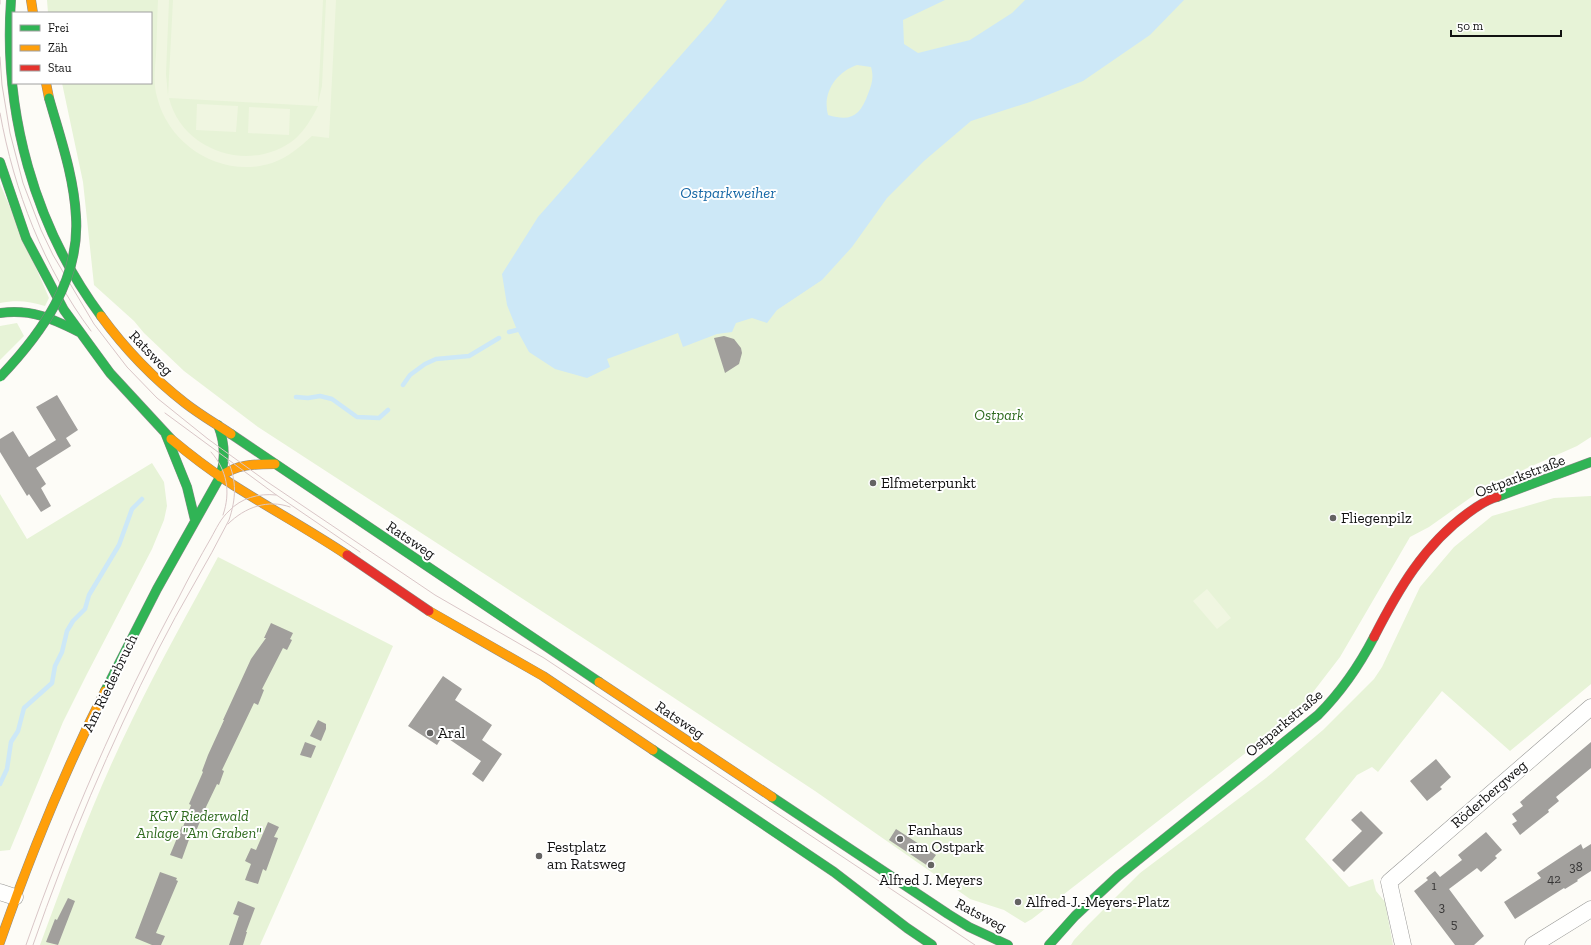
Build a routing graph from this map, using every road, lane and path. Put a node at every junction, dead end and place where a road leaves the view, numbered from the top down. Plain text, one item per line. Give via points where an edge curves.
1 (11, 0) edge
2 (31, 0) edge
3 (33, 12) edge
4 (46, 84) edge
5 (0, 162) edge
6 (0, 313) edge
7 (79, 332) junction
8 (0, 377) edge
9 (218, 425) junction
10 (166, 435) junction
11 (1591, 462) edge
12 (275, 464) junction
13 (220, 477) junction
14 (195, 520) junction
15 (1591, 707) edge
16 (0, 892) edge
17 (15, 897) junction
18 (1591, 909) edge
19 (0, 942) edge
20 (932, 945) edge
21 (1008, 945) edge
22 (1049, 945) edge
23 (1403, 945) edge
24 (1533, 945) edge

1 - 9 main road, Ratsweg via 10,75 18,128 39,202 66,260 90,302 135,360 168,391
2 - 3 main road
4 - 8 main road, bridge via 73,190 76,229 73,256 66,283 51,313 31,344
5 - 7 main road via 26,238 51,287
6 - 7 main road via 22,310 33,312
7 - 10 main road via 110,373
9 - 12 main road, Ratsweg
9 - 13 main road via 225,451
10 - 13 main road
10 - 14 main road via 184,475
11 - 22 main road, Ostparkstraße via 1493,498 1462,517 1435,540 1412,568 1358,667 1324,710 1132,864 1083,908
12 - 13 main road via 237,467
12 - 21 main road, Ratsweg via 497,615 948,914
13 - 14 main road, Am Riederbruch
13 - 20 main road via 323,539 428,610 543,676 834,872
14 - 17 main road, Am Riederbruch via 141,620 82,739
15 - 23 street, Röderbergweg via 1389,882
16 - 17 street
17 - 19 main road, Am Riederbruch
18 - 24 street

